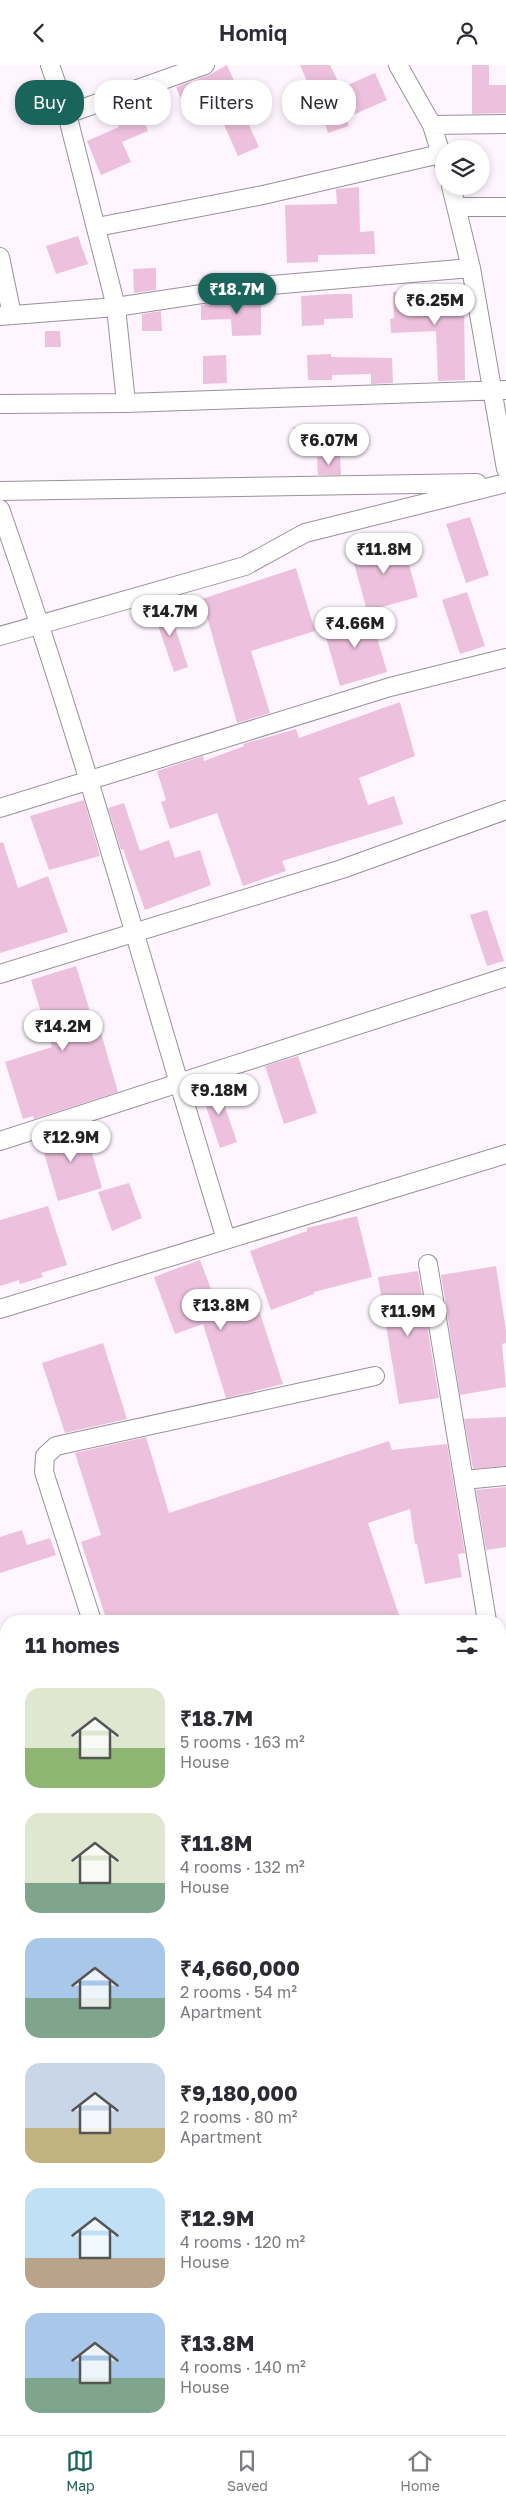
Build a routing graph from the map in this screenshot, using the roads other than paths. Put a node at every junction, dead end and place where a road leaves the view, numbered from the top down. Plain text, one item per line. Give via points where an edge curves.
1 (50, 65) edge
2 (205, 65) edge
3 (398, 65) edge
4 (55, 80) edge
5 (84, 108) edge
6 (506, 124) edge
7 (70, 125) edge
8 (432, 125) junction
9 (436, 140) edge
10 (435, 160) edge
11 (454, 195) edge
12 (458, 207) junction
13 (506, 207) edge
14 (97, 227) junction
15 (0, 257) edge
16 (471, 269) junction
17 (116, 307) junction
18 (6, 315) edge
19 (500, 390) edge
20 (126, 403) junction
21 (0, 405) edge
22 (506, 469) edge
23 (506, 483) edge
24 (0, 491) edge
25 (0, 509) edge
26 (40, 623) junction
27 (0, 636) edge
28 (506, 658) edge
29 (90, 780) junction
30 (0, 808) edge
31 (506, 810) edge
32 (135, 931) junction
33 (0, 974) edge
34 (506, 977) edge
35 (178, 1084) junction
36 (0, 1141) edge
37 (506, 1153) edge
38 (226, 1239) junction
39 (428, 1263) dead end
40 (0, 1309) edge
41 (375, 1375) dead end
42 (506, 1475) edge
43 (464, 1480) junction
44 (90, 1615) edge
45 (486, 1615) edge

1 - 4 street
2 - 5 street
3 - 8 street
6 - 8 street
7 - 14 street
8 - 9 street
10 - 14 street
11 - 12 street
12 - 13 street
12 - 16 street
14 - 17 street
15 - 18 street
16 - 17 street via 248,287
16 - 19 street
17 - 18 street
17 - 20 street
19 - 20 street
19 - 22 street
20 - 21 street
23 - 24 street
23 - 26 street via 305,533 237,569
25 - 26 street
26 - 27 street
26 - 29 street
28 - 29 street via 390,687
29 - 30 street
29 - 32 street
31 - 32 street via 342,869
32 - 33 street
32 - 35 street
34 - 35 street
35 - 36 street
35 - 38 street
37 - 38 street
38 - 40 street
39 - 43 street
41 - 44 street via 56,1446 45,1456 44,1472
42 - 43 street
43 - 45 street

